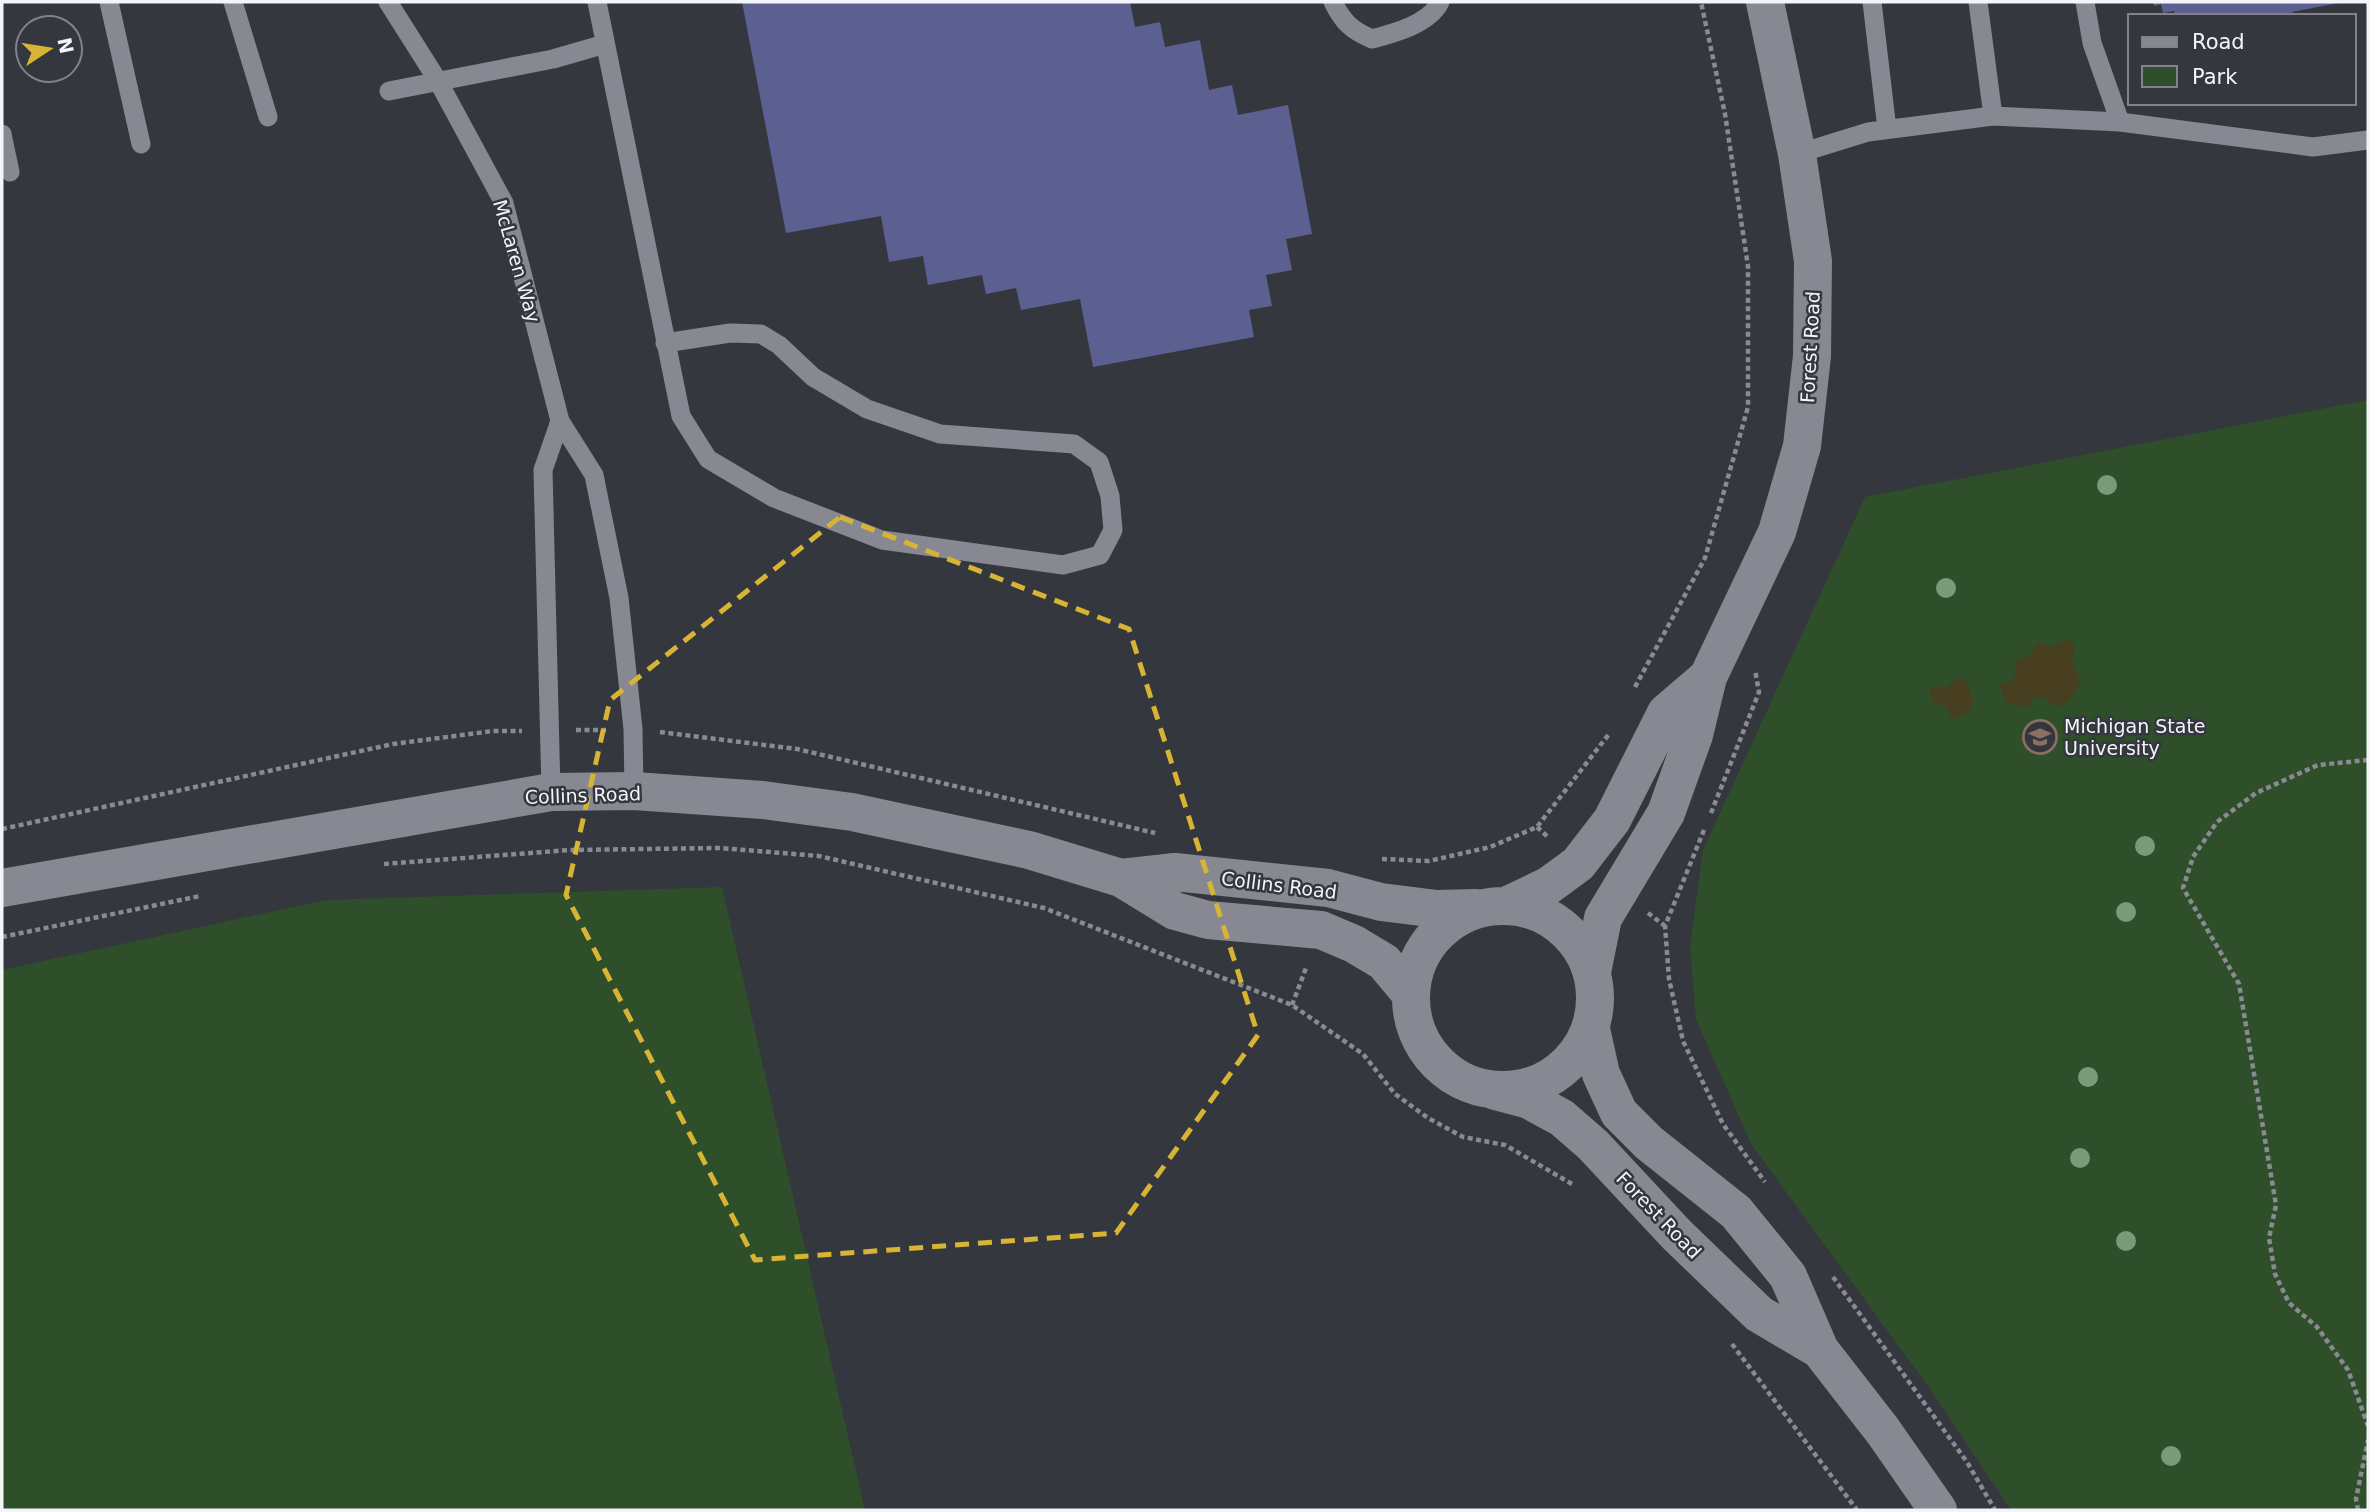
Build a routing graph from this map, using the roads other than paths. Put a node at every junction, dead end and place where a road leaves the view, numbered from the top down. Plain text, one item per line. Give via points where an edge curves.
1 (109, 2) edge
2 (233, 2) edge
3 (388, 2) edge
4 (597, 2) edge
5 (1333, 2) edge
6 (1440, 2) edge
7 (1765, 2) edge
8 (1872, 2) edge
9 (1978, 2) edge
10 (2085, 2) edge
11 (605, 44) junction
12 (439, 81) junction
13 (389, 91) dead end
14 (1993, 116) junction
15 (268, 117) dead end
16 (2120, 122) junction
17 (1887, 129) junction
18 (2, 134) edge
19 (2368, 140) edge
20 (141, 144) dead end
21 (1797, 154) junction
22 (10, 172) dead end
23 (666, 343) junction
24 (560, 421) junction
25 (1708, 677) junction
26 (634, 791) junction
27 (551, 792) junction
28 (1121, 878) junction
29 (2, 888) edge
30 (1493, 906) junction
31 (1592, 972) junction
32 (1410, 993) junction
33 (1591, 1029) junction
34 (1493, 1090) junction
35 (1820, 1350) junction
36 (1938, 1510) edge

1 - 20 lane
2 - 15 lane
3 - 12 lane, McLaren Way
4 - 11 lane
5 - 6 lane via 1343,22 1372,39 1417,23 1431,15
7 - 21 street, Forest Road
8 - 17 lane
9 - 14 lane
10 - 16 lane via 2092,43
11 - 12 lane
11 - 23 lane
12 - 13 lane
12 - 24 lane, McLaren Way via 504,203
14 - 16 lane
14 - 17 lane
16 - 19 lane via 2313,147
17 - 21 lane
18 - 22 lane
21 - 25 street, Forest Road via 1815,308 1802,446 1777,531
23 - 23 lane via 681,416 708,458 774,498 882,540 1063,565 1100,555 1113,530 1110,496 1099,462 1074,444 940,434 867,409 813,377 761,334 730,333
24 - 26 lane, McLaren Way via 594,475 619,598 633,729
24 - 27 lane via 543,470
25 - 30 street, Forest Road via 1666,713 1612,820 1578,864 1548,886
25 - 31 street, Forest Road via 1694,735 1666,813 1603,918
26 - 27 street, Collins Road
26 - 28 street, Collins Road via 852,812 1029,850
27 - 29 street, Collins Road
28 - 30 street, Collins Road via 1175,872 1328,888 1381,902 1437,909
28 - 32 street, Collins Road via 1175,911 1208,920 1321,930 1384,962
30 - 31 street via 1536,911 1561,925 1580,946
30 - 32 street via 1452,920 1431,939 1416,964
31 - 33 street via 1596,1001
32 - 34 street via 1420,1038 1442,1069 1466,1083
33 - 34 street via 1576,1056 1553,1077 1524,1088
33 - 35 street, Forest Road via 1601,1074 1619,1113 1649,1143 1736,1212 1788,1276
34 - 35 street, Forest Road via 1530,1100 1562,1118 1759,1314
35 - 36 street, Forest Road

